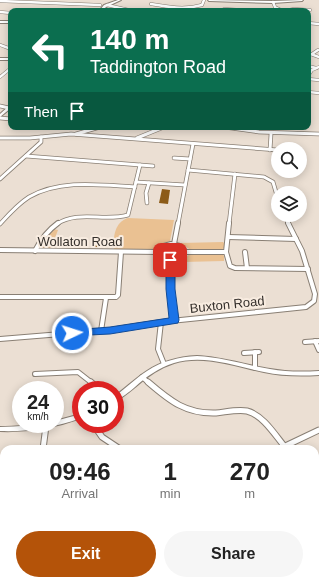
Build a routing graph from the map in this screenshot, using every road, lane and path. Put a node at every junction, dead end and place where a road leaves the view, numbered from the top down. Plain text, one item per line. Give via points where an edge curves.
1 (65, 0) edge
2 (120, 0) edge
3 (204, 0) edge
4 (208, 0) edge
5 (225, 0) edge
6 (302, 0) edge
7 (0, 1) edge
8 (258, 1) edge
9 (273, 2) junction
10 (58, 3) junction
11 (151, 4) dead end
12 (107, 5) junction
13 (240, 5) junction
14 (101, 6) joint
15 (120, 8) edge
16 (228, 8) edge
17 (249, 8) edge
18 (278, 8) edge
19 (8, 70) edge
20 (0, 77) edge
21 (8, 109) edge
22 (0, 117) edge
23 (89, 130) edge
24 (157, 130) edge
25 (239, 130) edge
26 (85, 131) junction
27 (76, 134) junction
28 (271, 134) junction
29 (319, 134) edge
30 (85, 135) junction
31 (41, 137) junction
32 (0, 138) edge
33 (135, 139) junction
34 (194, 144) junction
35 (270, 150) joint
36 (26, 156) junction
37 (174, 158) dead end
38 (190, 159) junction
39 (140, 165) junction
40 (153, 166) dead end
41 (188, 170) junction
42 (234, 174) junction
43 (0, 179) edge
44 (136, 182) junction
45 (149, 183) junction
46 (185, 185) junction
47 (275, 186) edge
48 (134, 188) junction
49 (147, 203) dead end
50 (288, 222) edge
51 (0, 224) edge
52 (228, 237) junction
53 (296, 239) junction
54 (174, 244) junction
55 (0, 250) edge
56 (35, 251) junction
57 (121, 252) junction
58 (159, 252) junction
59 (186, 252) junction
60 (226, 252) junction
61 (245, 252) dead end
62 (172, 260) junction
63 (247, 268) junction
64 (308, 269) junction
65 (0, 297) edge
66 (108, 298) junction
67 (174, 320) junction
68 (161, 322) junction
69 (101, 331) junction
70 (0, 339) edge
71 (317, 341) edge
72 (305, 342) dead end
73 (319, 350) edge
74 (244, 353) dead end
75 (164, 364) junction
76 (255, 368) junction
77 (319, 373) edge
78 (35, 374) dead end
79 (142, 377) junction
80 (89, 381) edge
81 (124, 392) edge
82 (0, 429) edge
83 (12, 429) edge
84 (319, 430) edge
85 (45, 433) edge
86 (99, 433) edge
87 (44, 445) edge
88 (114, 445) edge
89 (284, 445) edge
90 (290, 445) edge

1 - 10 street
2 - 12 street
3 - 11 street via 202,5 192,7
4 - 5 street
5 - 13 street
6 - 9 street
7 - 10 street
8 - 9 street
8 - 13 street
9 - 18 street
10 - 14 street
12 - 14 street
12 - 15 street
13 - 16 street
13 - 17 street
19 - 20 street
21 - 22 street
23 - 26 street
24 - 33 street
25 - 28 street
26 - 27 street
26 - 30 street
27 - 30 street
27 - 31 street
28 - 29 street
28 - 35 street
30 - 33 street
31 - 32 street
31 - 36 street via 40,142
33 - 34 street
34 - 35 street
34 - 38 street
36 - 39 street
36 - 43 street
37 - 38 street
38 - 41 street
39 - 40 street
39 - 44 street
41 - 42 street
41 - 46 street
42 - 47 street via 260,176 269,179
42 - 52 street
44 - 45 street
44 - 48 street
45 - 46 street
45 - 49 street
46 - 54 street
48 - 51 street via 74,184 54,187 19,202
48 - 56 street via 129,212 121,217 82,217 62,221 46,231
50 - 53 street
52 - 53 street
52 - 60 street
53 - 64 street
54 - 58 street via 164,246
54 - 59 street
55 - 56 street, Wollaton Road
56 - 57 street, Wollaton Road
57 - 58 street, Wollaton Road
57 - 66 street via 118,295
58 - 62 street via 163,258
59 - 60 street
59 - 62 street via 182,258
60 - 63 street via 230,266
61 - 63 street
62 - 67 street via 170,289
63 - 64 street
64 - 67 street, Buxton Road via 315,299 302,307
65 - 66 street
66 - 69 street
67 - 68 street, Buxton Road
68 - 69 street, Buxton Road
68 - 75 street via 157,347
69 - 70 street, Buxton Road
71 - 72 street
71 - 73 street
74 - 76 street via 257,352
75 - 76 street via 181,359 206,357
75 - 79 street
76 - 77 street via 284,373
78 - 80 street via 78,372
79 - 81 street
79 - 89 street via 166,397 190,410 247,411 254,414
82 - 83 street
84 - 90 street
85 - 87 street
86 - 88 street

